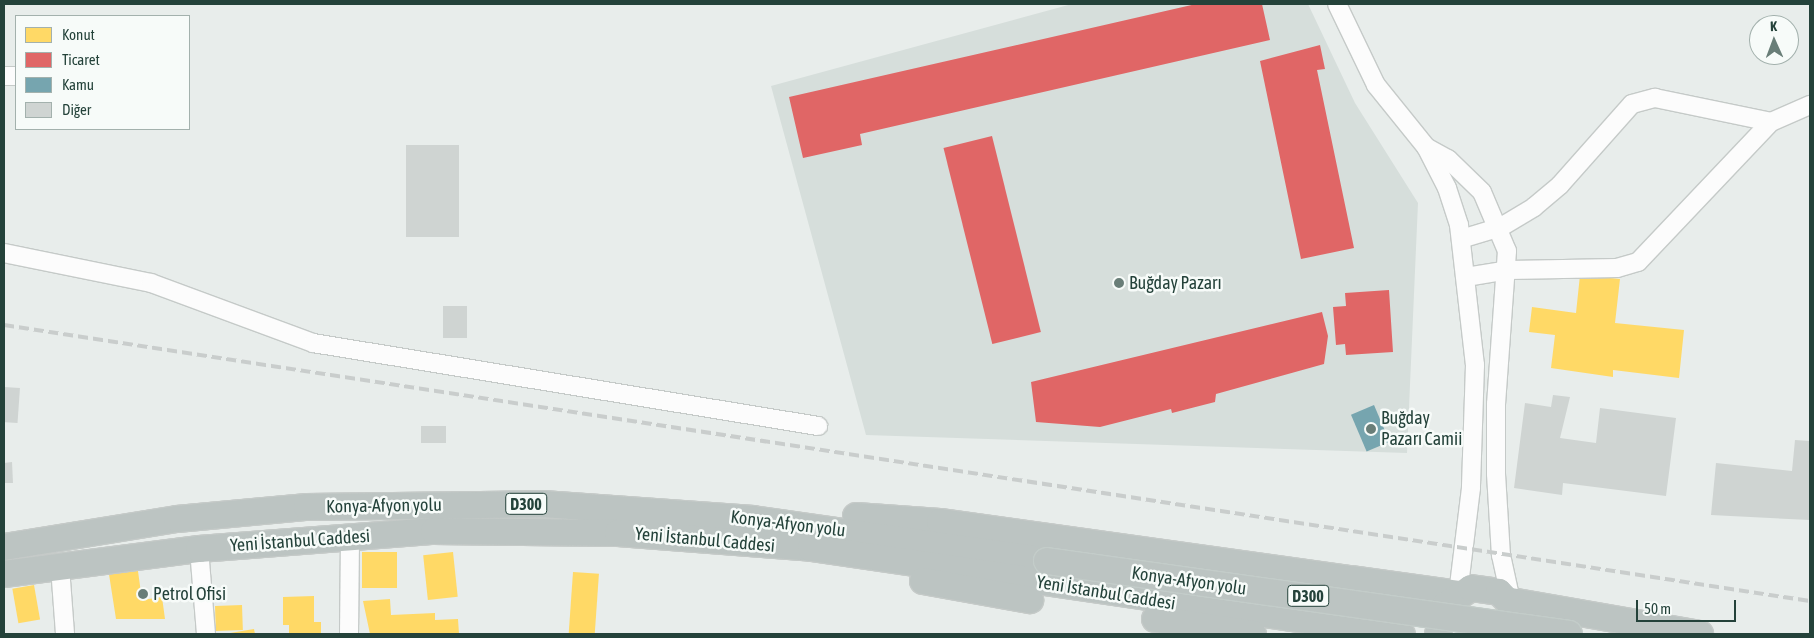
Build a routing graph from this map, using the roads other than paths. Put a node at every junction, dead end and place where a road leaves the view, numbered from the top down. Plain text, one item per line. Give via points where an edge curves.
1 (1337, 4) edge
2 (1810, 105) edge
3 (1771, 122) junction
4 (1426, 147) junction
5 (1501, 227) junction
6 (1461, 239) junction
7 (4, 253) edge
8 (1509, 270) junction
9 (1466, 277) junction
10 (818, 426) dead end
11 (753, 519) junction
12 (350, 537) junction
13 (4, 547) edge
14 (792, 548) junction
15 (199, 549) junction
16 (60, 567) junction
17 (1044, 572) junction
18 (4, 574) edge
19 (1458, 594) junction
20 (1511, 600) junction
21 (65, 634) edge
22 (206, 634) edge
23 (349, 634) edge
24 (1253, 634) edge
25 (1402, 634) edge
26 (1438, 634) edge
27 (1522, 634) edge
28 (1569, 634) edge
29 (1700, 634) edge

1 - 4 street via 1376,85
2 - 3 street
3 - 5 street via 1655,98 1632,104 1560,185
3 - 8 street via 1638,262 1617,268
4 - 5 street via 1448,159 1482,192
4 - 6 street via 1447,188
5 - 6 street
5 - 8 street
6 - 9 street
7 - 10 street via 151,283 312,343
8 - 9 street
8 - 20 street via 1496,444 1501,555
9 - 19 street via 1475,365 1471,488
11 - 13 highway, Konya-Afyon yolu / D300 via 543,504 307,507 177,519
11 - 17 highway, Konya-Afyon yolu / D300
11 - 19 highway via 813,514 940,522
12 - 14 highway, Yeni İstanbul Caddesi / D300 via 434,531 618,533
12 - 15 highway, Yeni İstanbul Caddesi / D300
12 - 23 street
14 - 17 highway, Yeni İstanbul Caddesi / D300
14 - 24 highway via 807,558 971,592
15 - 16 highway, Yeni İstanbul Caddesi / D300
15 - 22 street
16 - 18 highway, Yeni İstanbul Caddesi / D300
16 - 21 street
17 - 25 highway, Yeni İstanbul Caddesi / D300
17 - 28 highway, Konya-Afyon yolu / D300, bridge
19 - 20 highway via 1486,588
19 - 26 highway via 1446,605
20 - 27 highway via 1520,614
20 - 29 highway

